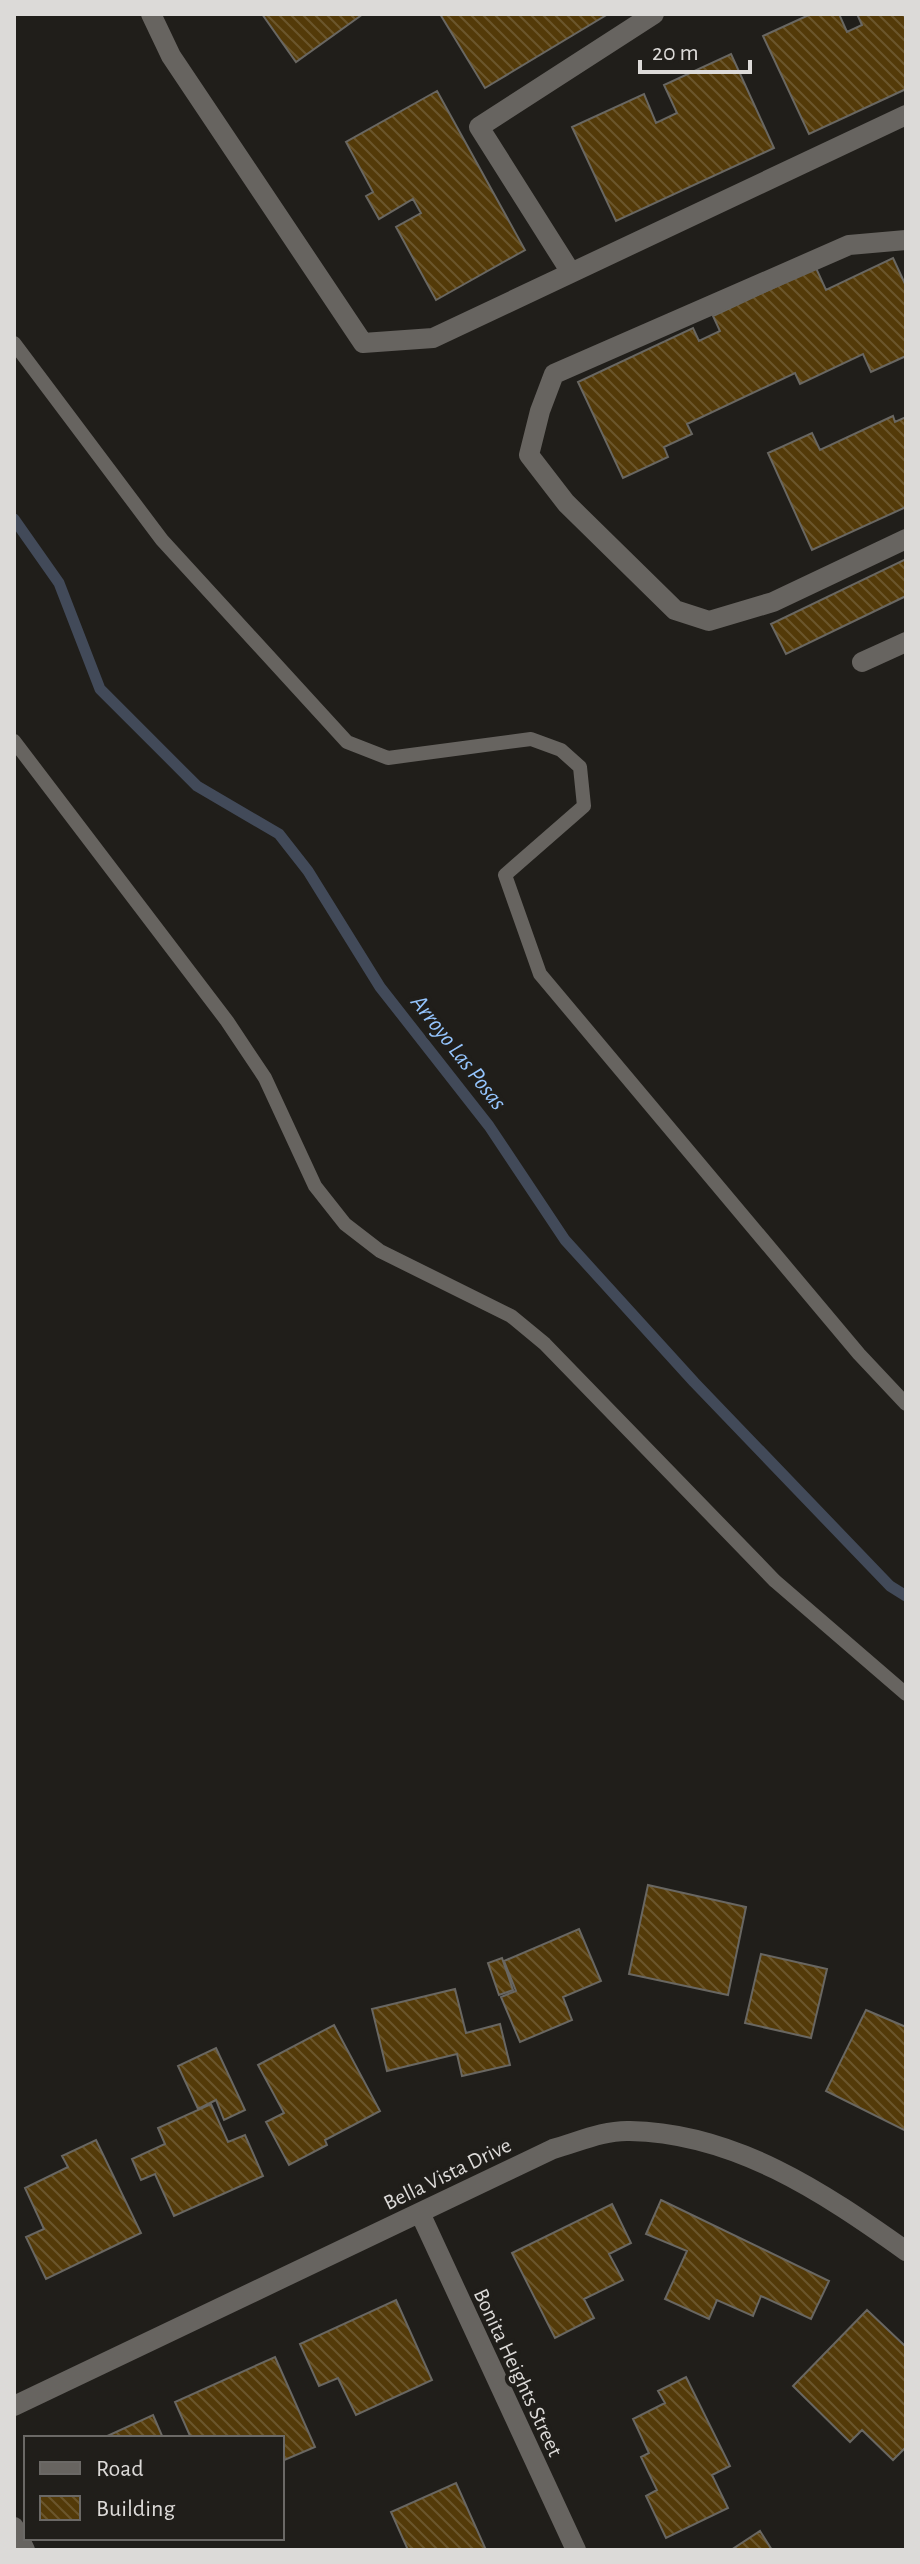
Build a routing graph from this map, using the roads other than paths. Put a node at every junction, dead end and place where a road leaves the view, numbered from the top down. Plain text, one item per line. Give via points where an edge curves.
1 (151, 14) edge
2 (654, 14) edge
3 (906, 115) edge
4 (906, 240) edge
5 (570, 271) junction
6 (14, 343) edge
7 (906, 539) edge
8 (906, 642) edge
9 (862, 662) dead end
10 (14, 741) edge
11 (906, 1404) edge
12 (906, 1694) edge
13 (420, 2213) junction
14 (906, 2251) edge
15 (14, 2406) edge
16 (14, 2527) edge
17 (25, 2550) edge
18 (576, 2550) edge

1 - 5 street via 171,56 363,343 433,338
2 - 5 street via 479,127
3 - 5 street
4 - 7 street via 849,245 554,374 529,455 566,503 675,610 709,621 773,602
6 - 11 lane via 162,540 347,742 388,758 531,739 561,750 580,767 584,806 505,875 540,974
8 - 9 street
10 - 12 lane via 227,1021 265,1078 315,1186 345,1224 380,1251 511,1316 545,1344 775,1581
13 - 14 street, Bella Vista Drive via 553,2149 629,2131 720,2144 752,2157 838,2203
13 - 15 street, Bella Vista Drive
13 - 18 street, Bonita Heights Street
16 - 17 street

